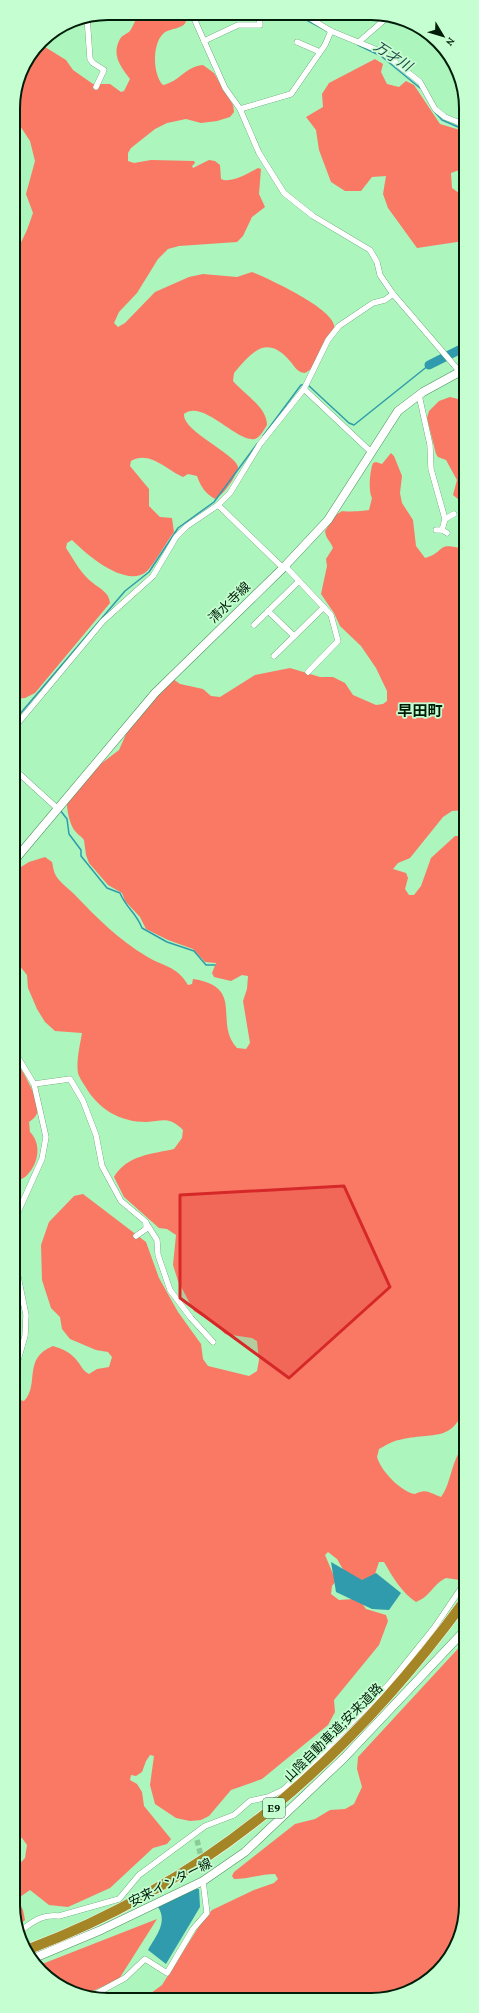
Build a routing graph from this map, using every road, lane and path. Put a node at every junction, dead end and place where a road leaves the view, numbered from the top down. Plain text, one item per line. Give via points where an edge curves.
1 (195, 20) edge
2 (260, 20) edge
3 (314, 20) edge
4 (383, 21) edge
5 (87, 23) edge
6 (331, 30) junction
7 (204, 41) junction
8 (360, 41) junction
9 (296, 42) dead end
10 (320, 52) junction
11 (96, 87) dead end
12 (240, 109) junction
13 (459, 123) edge
14 (393, 294) junction
15 (459, 367) edge
16 (459, 373) edge
17 (304, 389) junction
18 (419, 395) junction
19 (371, 452) junction
20 (218, 505) junction
21 (454, 514) dead end
22 (445, 519) junction
23 (442, 531) dead end
24 (284, 567) junction
25 (299, 581) junction
26 (324, 607) junction
27 (268, 611) junction
28 (254, 625) dead end
29 (294, 636) junction
30 (274, 656) dead end
31 (308, 672) dead end
32 (20, 721) edge
33 (20, 774) edge
34 (58, 809) junction
35 (20, 855) edge
36 (20, 1061) edge
37 (34, 1084) junction
38 (20, 1208) edge
39 (146, 1222) junction
40 (136, 1236) dead end
41 (20, 1286) edge
42 (213, 1342) dead end
43 (20, 1353) edge
44 (459, 1591) edge
45 (459, 1608) edge
46 (459, 1637) edge
47 (195, 1833) junction
48 (197, 1840) tunnel mouth
49 (206, 1877) junction
50 (23, 1929) edge
51 (31, 1948) edge
52 (37, 1957) edge
53 (98, 1992) edge

1 - 7 street
2 - 7 street via 260,25 238,25
3 - 6 street
4 - 8 street
5 - 11 street via 90,59 104,70
6 - 8 street
6 - 10 street
7 - 12 street via 225,88
8 - 13 street via 382,52 420,82 435,109 445,117
9 - 10 street
10 - 12 street via 291,94
12 - 14 street via 259,152 284,193 313,216 370,250 377,262 380,275
14 - 15 street
14 - 17 street via 385,300 373,303 339,326 328,340
16 - 18 main road, 清水寺線
17 - 19 street
17 - 20 street via 260,444 230,493
18 - 19 main road, 清水寺線 via 398,411
18 - 22 street via 430,445 431,469
19 - 24 main road, 清水寺線 via 328,520
20 - 24 street
20 - 32 street via 187,526 176,537 153,576 103,621
21 - 22 street
22 - 23 street
24 - 25 street
24 - 34 main road, 清水寺線 via 155,693
25 - 26 street
25 - 27 street
26 - 29 street
26 - 31 street via 331,615 338,641
27 - 28 street
27 - 29 street
29 - 30 street
33 - 34 street
34 - 35 main road, 清水寺線
36 - 37 street
37 - 38 street via 46,1137 42,1159
37 - 39 street via 70,1079 83,1101 96,1135 102,1166 121,1201
39 - 40 street via 146,1229
39 - 42 street via 157,1240 158,1255 170,1290
41 - 43 street via 26,1315 25,1336
44 - 47 street via 434,1628 389,1684 283,1790 250,1801 234,1815 205,1826
45 - 51 highway, 山陰自動車道;安来道路 / E9 via 361,1726 331,1757 267,1814 223,1847 165,1884 89,1924
46 - 49 main road, 安来インター線 via 372,1730 287,1814 245,1852
47 - 48 street
47 - 50 street via 139,1875 119,1899 59,1916 38,1917
49 - 52 main road, 安来インター線 via 101,1930
49 - 53 street via 207,1913 193,1929 167,1973 145,1959 125,1978

